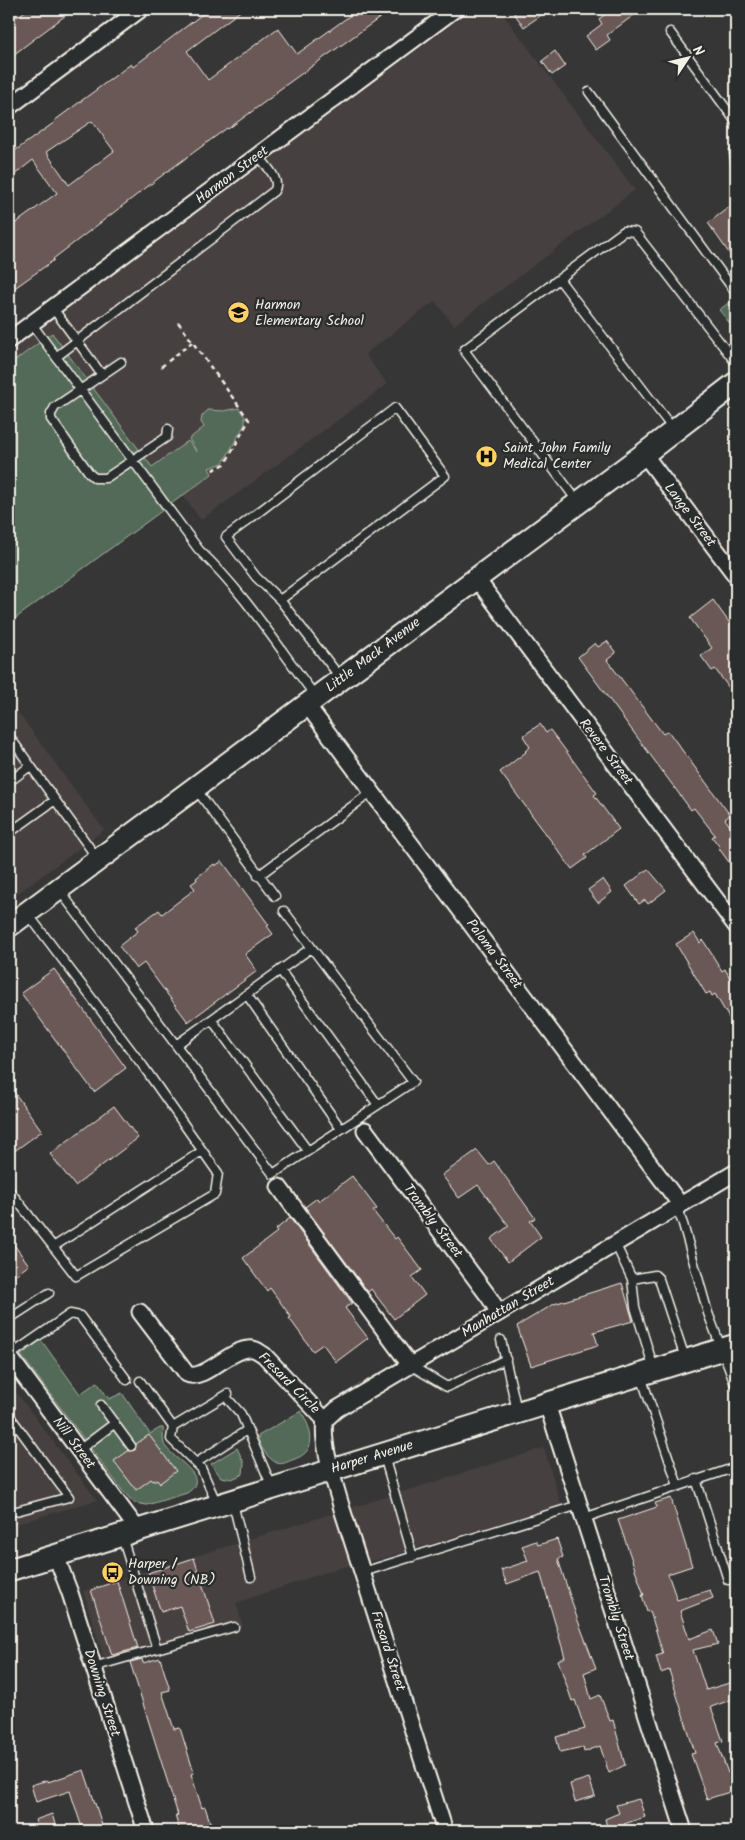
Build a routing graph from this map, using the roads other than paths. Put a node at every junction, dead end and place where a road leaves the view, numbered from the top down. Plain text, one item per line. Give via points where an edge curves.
1 (142, 9) edge
2 (455, 9) edge
3 (670, 32) dead end
4 (589, 92) dead end
5 (9, 107) edge
6 (736, 122) edge
7 (736, 141) edge
8 (735, 151) edge
9 (258, 155) junction
10 (736, 167) edge
11 (559, 279) junction
12 (736, 293) edge
13 (52, 307) junction
14 (31, 323) junction
15 (9, 340) edge
16 (77, 342) junction
17 (56, 356) junction
18 (121, 362) dead end
19 (736, 362) edge
20 (102, 375) junction
21 (736, 383) edge
22 (81, 390) junction
23 (168, 428) dead end
24 (674, 430) junction
25 (644, 454) junction
26 (132, 460) junction
27 (578, 503) junction
28 (736, 576) edge
29 (476, 578) junction
30 (280, 600) junction
31 (341, 679) junction
32 (312, 701) junction
33 (9, 736) edge
34 (30, 766) junction
35 (9, 782) edge
36 (195, 788) junction
37 (373, 791) junction
38 (55, 800) junction
39 (9, 834) edge
40 (98, 860) junction
41 (258, 876) junction
42 (59, 889) junction
43 (275, 896) dead end
44 (284, 911) dead end
45 (27, 912) junction
46 (9, 926) edge
47 (736, 926) edge
48 (311, 948) junction
49 (280, 970) junction
50 (246, 994) junction
51 (212, 1020) junction
52 (176, 1046) junction
53 (378, 1105) junction
54 (341, 1129) junction
55 (365, 1130) dead end
56 (202, 1151) junction
57 (308, 1151) junction
58 (736, 1172) edge
59 (276, 1181) junction
60 (9, 1190) edge
61 (678, 1205) junction
62 (615, 1243) junction
63 (53, 1247) junction
64 (632, 1279) junction
65 (49, 1292) dead end
66 (140, 1312) dead end
67 (499, 1313) junction
68 (9, 1319) edge
69 (501, 1340) dead end
70 (730, 1348) edge
71 (9, 1356) edge
72 (506, 1359) junction
73 (686, 1360) junction
74 (410, 1365) junction
75 (647, 1372) junction
76 (127, 1380) dead end
77 (140, 1381) dead end
78 (736, 1387) edge
79 (547, 1404) junction
80 (101, 1405) dead end
81 (518, 1413) junction
82 (9, 1415) edge
83 (325, 1420) junction
84 (115, 1423) junction
85 (173, 1427) junction
86 (247, 1430) junction
87 (131, 1446) dead end
88 (80, 1450) junction
89 (384, 1454) junction
90 (196, 1463) junction
91 (736, 1467) edge
92 (331, 1470) junction
93 (696, 1480) junction
94 (678, 1486) junction
95 (272, 1488) junction
96 (225, 1503) junction
97 (582, 1511) junction
98 (9, 1513) edge
99 (130, 1532) junction
100 (56, 1556) junction
101 (413, 1557) junction
102 (9, 1570) edge
103 (363, 1572) junction
104 (251, 1577) dead end
105 (736, 1578) edge
106 (234, 1627) dead end
107 (157, 1649) junction
108 (93, 1668) junction
109 (146, 1831) edge
110 (445, 1831) edge
111 (684, 1831) edge

1 - 5 street
2 - 9 street, Harmon Street
3 - 6 lane
4 - 12 lane
7 - 8 lane
8 - 10 lane
9 - 13 street, Harmon Street
9 - 16 lane via 277,181 274,191
11 - 19 lane via 624,231 635,232
11 - 24 lane
11 - 27 lane via 464,350
13 - 14 street, Harmon Street
13 - 16 lane
14 - 15 street, Harmon Street
14 - 17 lane
16 - 17 lane
16 - 20 lane
17 - 22 lane
18 - 20 lane
20 - 22 lane
21 - 24 main road, Little Mack Avenue
22 - 26 lane
22 - 26 lane via 55,407 51,419 90,474 95,478 106,478
23 - 26 lane via 166,437
24 - 25 main road, Little Mack Avenue
25 - 27 main road, Little Mack Avenue
25 - 28 street, Lange Street
26 - 32 lane via 198,550 250,606
27 - 29 main road, Little Mack Avenue
29 - 31 main road, Little Mack Avenue
29 - 47 street, Revere Street
30 - 30 lane via 256,577 226,537 395,408 445,476
30 - 31 lane
31 - 32 main road, Little Mack Avenue
32 - 36 main road, Little Mack Avenue
32 - 37 street, Paloma Street
33 - 34 lane
34 - 35 lane
34 - 38 lane
36 - 40 main road, Little Mack Avenue
36 - 41 lane
37 - 41 lane
37 - 61 street, Paloma Street
38 - 39 lane
38 - 40 lane
40 - 42 main road, Little Mack Avenue
41 - 43 lane
42 - 45 main road, Little Mack Avenue
42 - 52 lane
44 - 48 lane
45 - 46 main road, Little Mack Avenue
45 - 56 lane via 144,1066
48 - 49 lane
48 - 53 lane via 413,1082
49 - 50 lane
49 - 53 lane
50 - 51 lane
50 - 54 lane
51 - 52 lane
51 - 57 lane
52 - 59 lane
53 - 54 lane
54 - 57 lane
55 - 67 street, Trombly Street
56 - 63 lane
56 - 63 lane via 218,1173 215,1194 76,1276
57 - 59 lane
58 - 61 street, Manhattan Street
59 - 74 street
60 - 63 lane
61 - 62 street, Manhattan Street
61 - 70 lane via 708,1313
62 - 64 lane
62 - 67 street, Manhattan Street
64 - 73 lane via 655,1275 659,1279
64 - 75 lane
65 - 68 lane
66 - 83 street, Fresard Circle via 187,1374 196,1376 243,1350 256,1350
67 - 74 street, Manhattan Street
69 - 72 lane
70 - 73 main road, Harper Avenue
70 - 78 lane
71 - 76 lane via 70,1314 80,1316
71 - 88 street, Nill Street
72 - 74 lane via 446,1388
72 - 81 lane
73 - 75 main road, Harper Avenue
74 - 83 street, Manhattan Street via 336,1409
75 - 79 main road, Harper Avenue
75 - 94 lane
77 - 85 lane
79 - 81 main road, Harper Avenue
79 - 97 street, Trombly Street
80 - 84 lane
81 - 89 main road, Harper Avenue
82 - 98 lane via 70,1496
83 - 92 street
84 - 87 lane
84 - 88 lane
85 - 86 lane via 226,1395 241,1414
85 - 90 lane via 171,1439
86 - 90 lane
86 - 95 lane
88 - 99 street, Nill Street
89 - 92 main road, Harper Avenue
89 - 101 lane
90 - 96 lane
91 - 93 lane
92 - 95 main road, Harper Avenue
92 - 103 street, Fresard Street
93 - 94 lane
93 - 105 lane via 728,1580
94 - 97 lane
95 - 96 main road, Harper Avenue
96 - 99 main road, Harper Avenue
96 - 104 lane
97 - 101 lane
97 - 111 street, Trombly Street
99 - 100 main road, Harper Avenue
99 - 107 lane
100 - 102 main road, Harper Avenue
100 - 108 street, Downing Street
101 - 103 lane
103 - 110 street, Fresard Street
106 - 107 lane
107 - 108 lane
108 - 109 street, Downing Street

